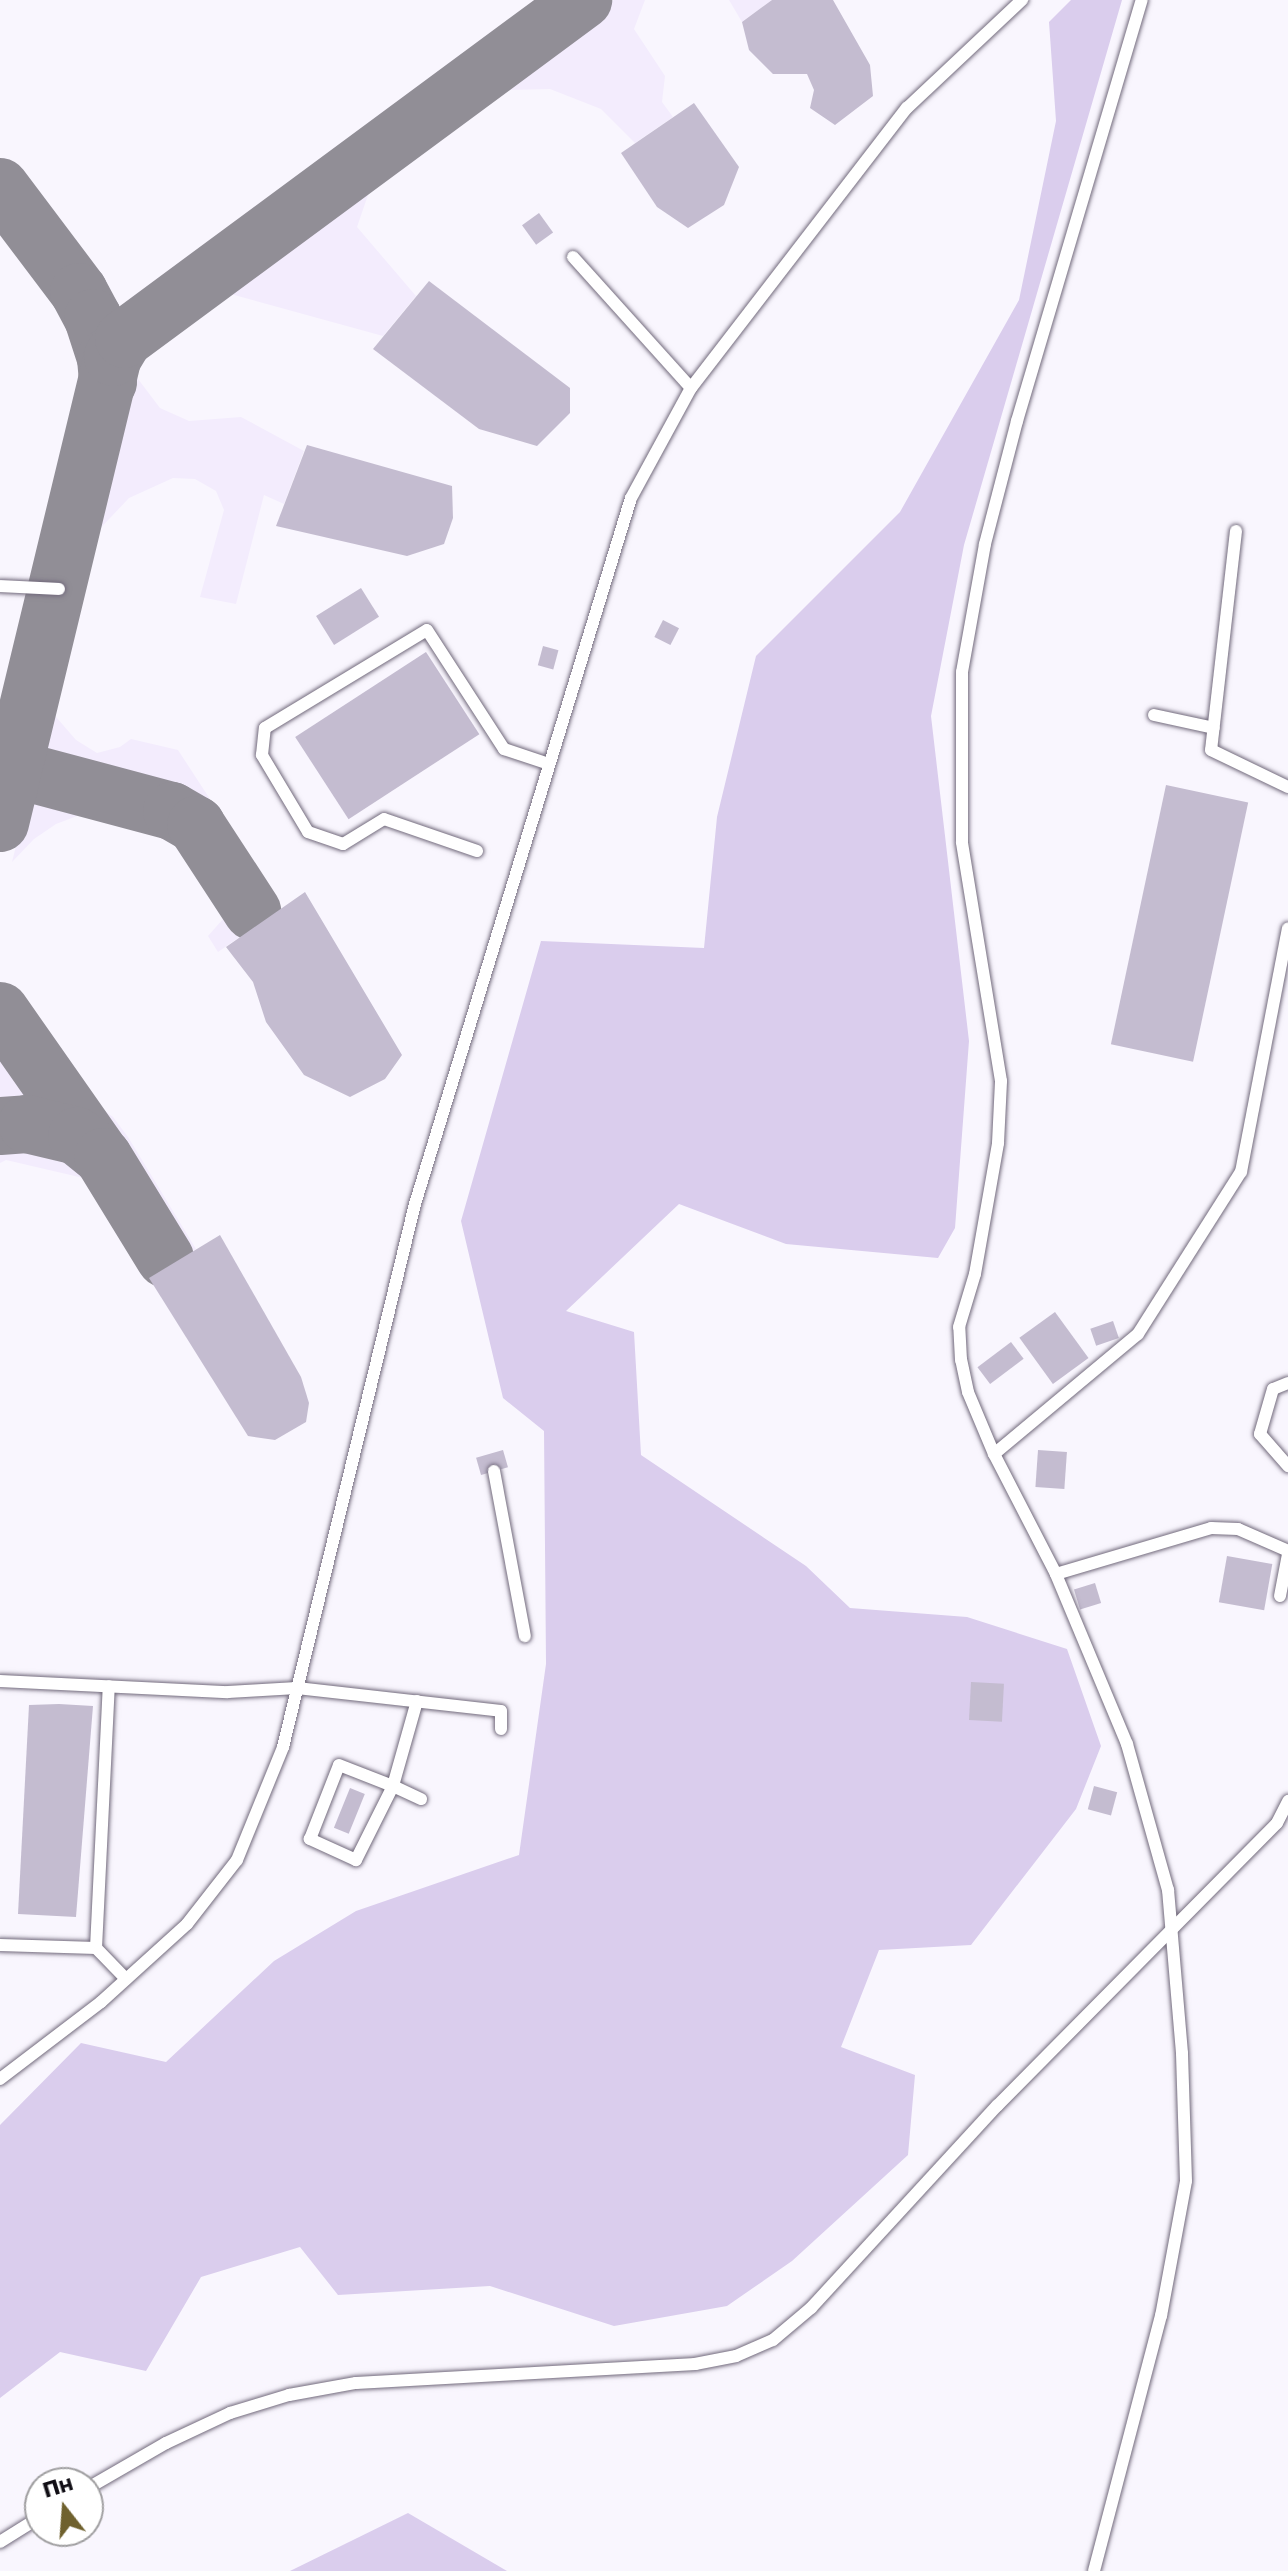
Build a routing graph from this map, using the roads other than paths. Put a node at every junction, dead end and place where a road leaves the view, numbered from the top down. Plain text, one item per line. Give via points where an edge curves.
1 (1022, 0) edge
2 (1142, 0) edge
3 (573, 257) dead end
4 (691, 388) junction
5 (1236, 531) dead end
6 (0, 586) edge
7 (59, 589) dead end
8 (1154, 715) dead end
9 (1214, 728) junction
10 (549, 764) junction
11 (1288, 787) edge
12 (477, 851) dead end
13 (1288, 928) edge
14 (1288, 1383) edge
15 (994, 1454) junction
16 (1288, 1466) edge
17 (494, 1471) dead end
18 (1288, 1553) edge
19 (1056, 1574) junction
20 (1280, 1596) dead end
21 (525, 1636) dead end
22 (0, 1681) edge
23 (109, 1686) junction
24 (297, 1688) junction
25 (417, 1701) junction
26 (501, 1729) dead end
27 (393, 1786) junction
28 (421, 1799) dead end
29 (1288, 1801) edge
30 (1173, 1932) junction
31 (0, 1945) edge
32 (96, 1948) junction
33 (126, 1979) junction
34 (0, 2079) edge
35 (104, 2479) edge
36 (24, 2527) edge
37 (0, 2542) edge
38 (1094, 2571) edge

1 - 4 lane via 907,108
2 - 15 lane via 1017,421 985,544 962,672 962,842 1001,1081 998,1143 975,1274 959,1327 968,1392
3 - 4 lane
4 - 10 lane via 631,498
5 - 9 lane
6 - 7 lane
8 - 9 lane
9 - 11 lane via 1211,750
10 - 12 lane via 504,749 427,630 265,728 262,755 308,832 343,844 384,819
10 - 24 lane via 415,1204
13 - 15 lane via 1241,1172 1138,1334
14 - 16 lane via 1273,1389 1260,1434
15 - 19 lane
17 - 21 lane
18 - 19 lane via 1238,1529 1211,1528
18 - 20 lane
19 - 30 lane via 1127,1744 1168,1890
22 - 23 lane
23 - 24 lane via 228,1692
23 - 32 lane
24 - 25 lane
24 - 33 lane via 283,1747 237,1860 187,1924
25 - 26 lane via 501,1711
25 - 27 lane
27 - 27 lane via 356,1860 310,1839 339,1765
27 - 28 lane
29 - 30 lane via 1277,1823
30 - 35 lane via 997,2106 811,2308 773,2340 736,2356 695,2364 356,2383 289,2395 230,2413
30 - 38 lane via 1186,2181 1161,2316
31 - 32 lane
32 - 33 lane
33 - 34 lane
36 - 37 lane

